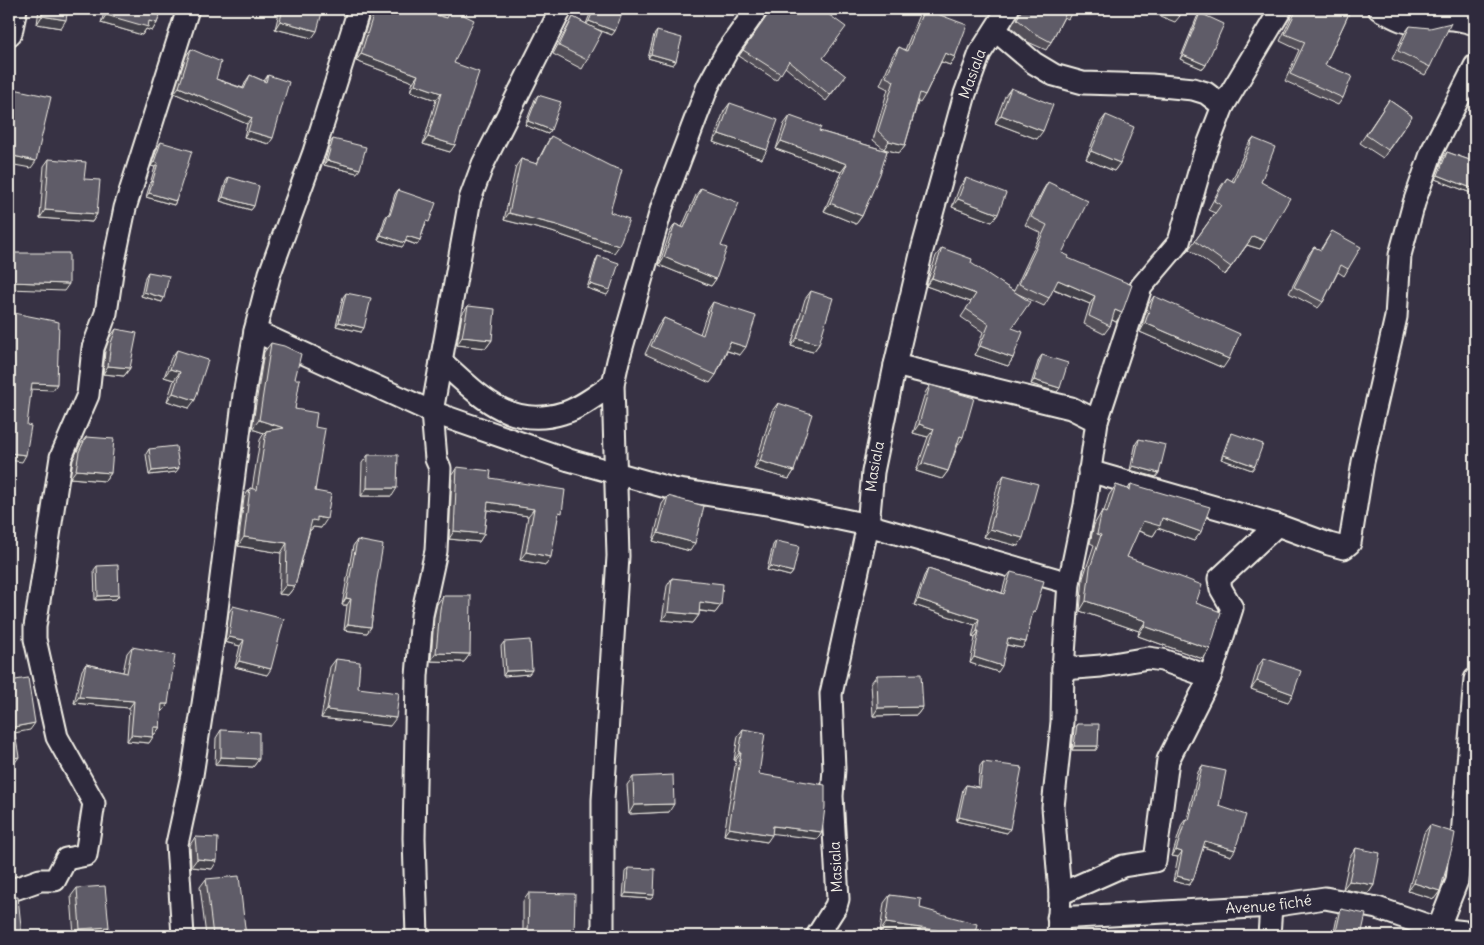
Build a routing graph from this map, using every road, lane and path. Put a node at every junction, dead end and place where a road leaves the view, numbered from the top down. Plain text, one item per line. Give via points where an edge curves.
1 (16, 9) edge
2 (188, 9) edge
3 (359, 9) edge
4 (561, 9) edge
5 (757, 9) edge
6 (1008, 9) edge
7 (1281, 9) edge
8 (1379, 9) edge
9 (1475, 24) edge
10 (995, 30) junction
11 (9, 35) edge
12 (1475, 66) edge
13 (1223, 106) junction
14 (255, 331) junction
15 (441, 361) junction
16 (895, 365) junction
17 (613, 384) junction
18 (432, 412) junction
19 (1097, 421) junction
20 (1089, 471) junction
21 (617, 474) junction
22 (868, 525) junction
23 (1277, 525) junction
24 (1069, 583) junction
25 (1063, 668) junction
26 (1210, 677) junction
27 (1475, 680) edge
28 (9, 890) edge
29 (1060, 894) junction
30 (1271, 906) junction
31 (1058, 927) edge
32 (1457, 933) edge
33 (182, 936) edge
34 (417, 936) edge
35 (603, 936) edge
36 (817, 936) edge
37 (1270, 936) edge

1 - 11 street
2 - 28 street via 125,208 106,313 93,348 88,395 60,457 35,627 57,737 94,803 86,855 66,859 55,880 40,880
3 - 14 street via 314,152 270,273
4 - 15 street via 483,164 470,199
5 - 17 street via 727,51 708,86 662,207
6 - 10 street, Masiala
7 - 13 street
8 - 9 street via 1407,22 1422,24 1456,19
10 - 13 street via 1034,63 1054,75 1083,83 1193,89 1206,93
10 - 16 street, Masiala via 980,53 965,94 922,250
12 - 23 street via 1432,151 1400,255 1396,317 1363,462 1350,543 1344,548
13 - 19 street via 1204,154 1178,242 1141,287
14 - 18 street
14 - 33 street via 214,633 192,775 177,844
15 - 17 street via 486,401 520,416 541,418 564,413
15 - 18 street
16 - 19 street via 1064,406
16 - 22 street, Masiala via 873,472
17 - 21 street
18 - 21 street
18 - 34 street via 436,459 440,468 436,551 422,615 417,676 414,838
19 - 20 street
20 - 23 street
20 - 24 street
21 - 22 street via 673,488
21 - 35 street via 618,556 603,800
22 - 24 street
22 - 36 street, Masiala via 831,694 838,899
23 - 26 street via 1219,579 1232,608
24 - 25 street
25 - 26 street via 1148,658
25 - 29 street via 1062,722 1053,807
26 - 29 street via 1168,760 1155,861 1123,866
27 - 32 street via 1457,881
29 - 31 street
30 - 31 street, Avenue fiché
30 - 32 street, Avenue fiché via 1325,898 1377,908
30 - 37 street

